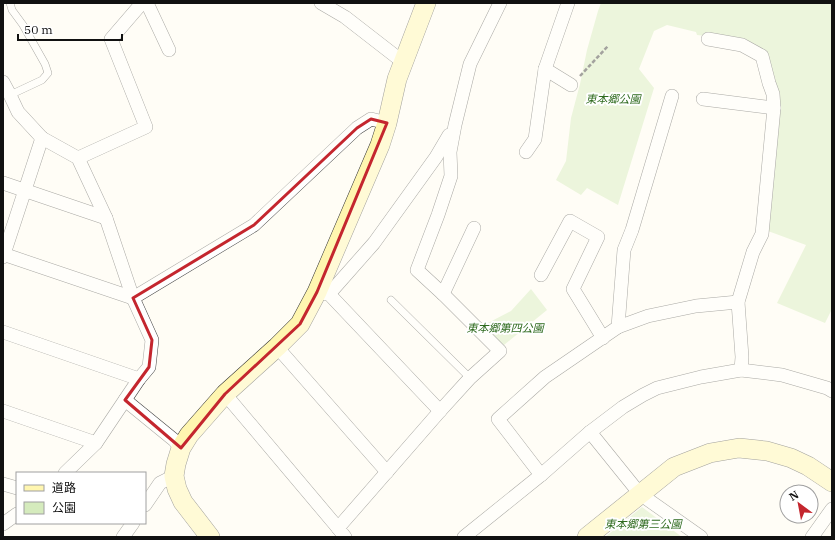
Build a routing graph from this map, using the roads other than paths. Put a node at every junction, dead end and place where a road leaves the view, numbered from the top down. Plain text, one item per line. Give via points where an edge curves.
1 (10, 3) edge
2 (142, 3) edge
3 (147, 3) edge
4 (321, 3) edge
5 (426, 3) edge
6 (500, 3) edge
7 (568, 3) edge
8 (708, 39) dead end
9 (169, 50) dead end
10 (403, 62) junction
11 (544, 69) junction
12 (3, 82) edge
13 (571, 85) road end
14 (10, 94) junction
15 (672, 96) dead end
16 (703, 99) dead end
17 (3, 107) edge
18 (774, 108) junction
19 (18, 112) junction
20 (387, 123) junction
21 (455, 125) junction
22 (42, 138) junction
23 (526, 152) dead end
24 (78, 158) junction
25 (3, 183) edge
26 (25, 190) junction
27 (106, 218) junction
28 (474, 228) dead end
29 (3, 255) edge
30 (541, 275) dead end
31 (323, 293) junction
32 (444, 294) junction
33 (133, 298) junction
34 (391, 300) dead end
35 (738, 302) junction
36 (618, 327) junction
37 (3, 332) edge
38 (603, 338) junction
39 (277, 347) junction
40 (741, 370) junction
41 (470, 378) junction
42 (139, 379) junction
43 (832, 391) edge
44 (225, 394) junction
45 (125, 400) junction
46 (3, 411) edge
47 (440, 411) junction
48 (590, 432) junction
49 (96, 443) junction
50 (181, 448) junction
51 (66, 472) edge
52 (387, 472) junction
53 (541, 475) junction
54 (174, 476) junction
55 (832, 482) edge
56 (3, 484) edge
57 (16, 488) edge
58 (640, 494) junction
59 (146, 504) edge
60 (832, 509) edge
61 (16, 515) edge
62 (3, 524) edge
63 (132, 524) edge
64 (342, 533) edge
65 (123, 537) edge
66 (210, 537) edge
67 (464, 537) edge
68 (587, 537) edge
69 (701, 537) edge
70 (812, 537) edge

1 - 14 lane via 45,64 48,74 42,80
2 - 24 street via 110,39 146,127
3 - 9 street
4 - 10 street via 345,17
5 - 10 street
6 - 21 street via 470,64
7 - 11 street
8 - 18 street via 742,45 762,56 773,94
10 - 20 street
11 - 13 street
11 - 23 street via 535,139
12 - 14 street
14 - 19 street
15 - 36 street via 624,250
16 - 18 street
17 - 19 street
18 - 35 street via 762,234 753,252
19 - 22 street
20 - 31 street
20 - 33 street via 372,119 357,128 254,225
21 - 31 street via 436,157 374,243
21 - 32 street via 450,152 451,176 417,270
22 - 24 street
22 - 26 street
24 - 27 street
25 - 26 street
26 - 27 street
26 - 29 street
27 - 33 street
28 - 32 street
29 - 33 street
30 - 38 street via 570,221 598,237 573,289
31 - 39 street via 300,324
31 - 47 street
32 - 41 street via 500,351
33 - 42 street via 152,340 149,367
34 - 41 lane
35 - 36 street via 689,307 648,316
35 - 40 street
36 - 38 street
37 - 42 street
38 - 53 street via 545,378 498,418
39 - 44 street
39 - 52 street
40 - 43 street via 782,375
40 - 48 street via 701,376 657,388 623,407
41 - 47 street
42 - 45 street
44 - 50 street via 189,435
44 - 64 street
45 - 49 street
45 - 50 street
46 - 49 street
47 - 52 street
48 - 53 street
48 - 58 street
49 - 51 street
50 - 54 street
52 - 64 street
53 - 67 street
54 - 59 street via 160,483
54 - 66 street via 183,502
55 - 58 street via 791,458 767,451 739,448 710,453 674,467
56 - 57 street
58 - 68 street
58 - 69 street
60 - 70 street
61 - 62 street
63 - 65 street

